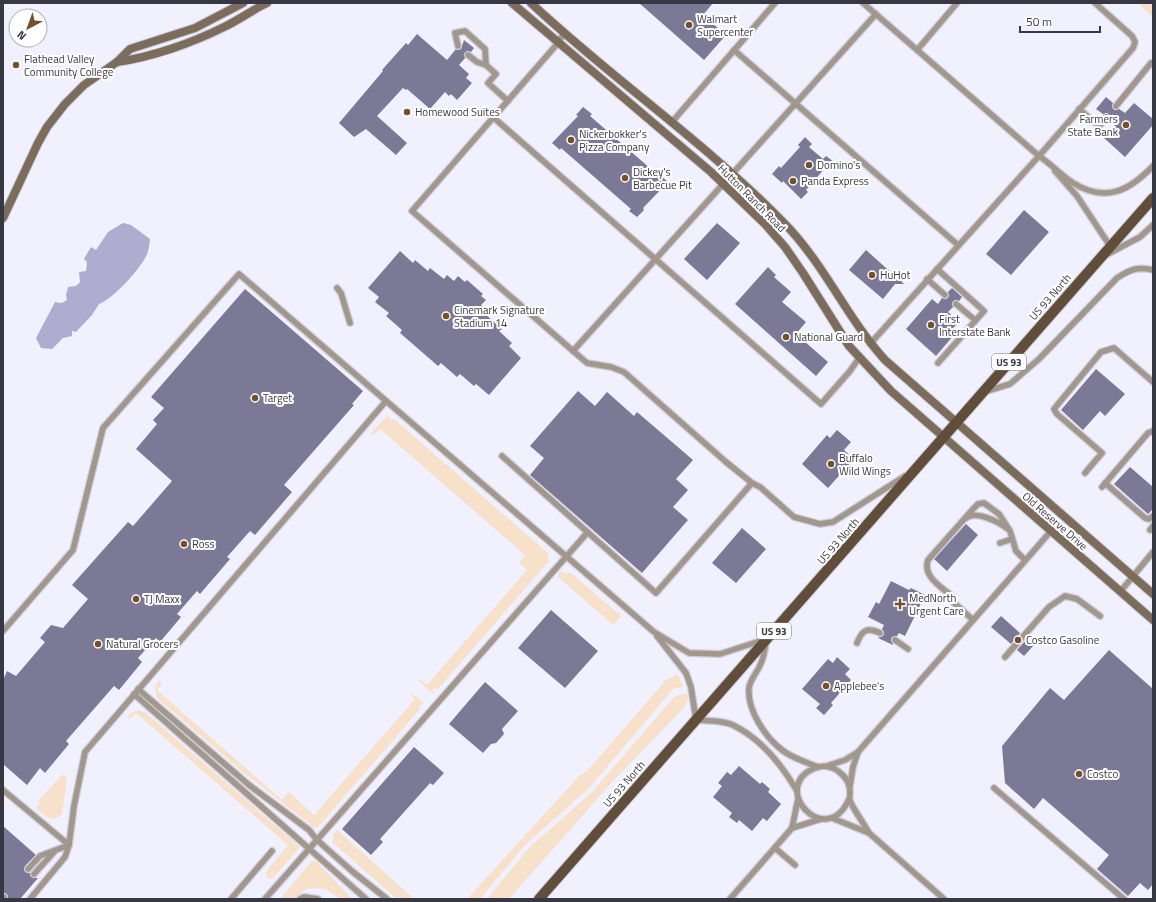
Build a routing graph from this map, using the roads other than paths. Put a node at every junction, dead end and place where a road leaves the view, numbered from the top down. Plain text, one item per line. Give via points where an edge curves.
1 (243, 3) edge
2 (267, 3) edge
3 (512, 3) edge
4 (531, 3) edge
5 (775, 3) edge
6 (863, 3) edge
7 (957, 3) edge
8 (1095, 3) edge
9 (876, 14) junction
10 (564, 33) junction
11 (558, 43) junction
12 (458, 46) dead end
13 (918, 49) junction
14 (734, 50) junction
15 (468, 55) dead end
16 (117, 62) junction
17 (1151, 63) dead end
18 (486, 65) junction
19 (508, 101) junction
20 (795, 103) junction
21 (1116, 106) dead end
22 (1079, 109) junction
23 (1106, 117) dead end
24 (494, 118) junction
25 (672, 122) junction
26 (1039, 156) junction
27 (1153, 166) edge
28 (733, 174) junction
29 (723, 186) junction
30 (1153, 198) edge
31 (3, 218) edge
32 (1153, 225) edge
33 (958, 245) junction
34 (1110, 246) junction
35 (655, 258) junction
36 (1099, 259) junction
37 (937, 269) junction
38 (1153, 270) edge
39 (927, 279) junction
40 (337, 288) dead end
41 (945, 295) dead end
42 (956, 304) dead end
43 (975, 320) junction
44 (350, 323) dead end
45 (870, 344) junction
46 (573, 351) junction
47 (859, 358) junction
48 (938, 363) dead end
49 (1153, 382) edge
50 (982, 393) junction
51 (386, 401) junction
52 (956, 423) junction
53 (1153, 431) edge
54 (944, 437) junction
55 (502, 456) dead end
56 (918, 468) junction
57 (1085, 473) dead end
58 (752, 483) junction
59 (1153, 516) edge
60 (963, 521) junction
61 (1010, 531) junction
62 (1050, 531) junction
63 (587, 532) junction
64 (1012, 539) junction
65 (1000, 543) dead end
66 (1153, 552) edge
67 (567, 556) junction
68 (1025, 560) junction
69 (1132, 576) junction
70 (1120, 592) junction
71 (1153, 594) edge
72 (1100, 616) dead end
73 (973, 620) junction
74 (1153, 620) edge
75 (3, 631) edge
76 (654, 632) junction
77 (880, 633) dead end
78 (767, 639) junction
79 (895, 640) dead end
80 (857, 644) dead end
81 (908, 649) dead end
82 (1005, 657) dead end
83 (136, 692) junction
84 (696, 720) junction
85 (858, 752) junction
86 (827, 766) junction
87 (818, 767) junction
88 (994, 788) dead end
89 (3, 790) edge
90 (850, 790) junction
91 (798, 791) junction
92 (798, 799) junction
93 (849, 799) junction
94 (832, 818) junction
95 (823, 819) junction
96 (792, 828) junction
97 (868, 833) junction
98 (317, 840) junction
99 (70, 845) junction
100 (310, 848) junction
101 (775, 848) junction
102 (56, 851) junction
103 (272, 851) dead end
104 (795, 865) dead end
105 (28, 870) dead end
106 (34, 874) dead end
107 (30, 899) edge
108 (231, 899) edge
109 (265, 899) edge
110 (300, 899) edge
111 (318, 899) edge
112 (366, 899) edge
113 (387, 899) edge
114 (539, 899) edge
115 (730, 899) edge
116 (944, 899) edge
117 (1124, 899) edge

1 - 16 main road via 195,28 130,49
2 - 16 main road via 226,27 193,41 136,59
3 - 11 main road, Hutton Ranch Road
4 - 10 main road, Hutton Ranch Road
5 - 14 lane
6 - 9 lane
7 - 13 lane
8 - 22 lane via 1136,42
9 - 13 lane
9 - 20 lane
10 - 11 lane
10 - 25 main road, Hutton Ranch Road
11 - 19 lane
11 - 29 main road, Hutton Ranch Road via 710,172
12 - 18 lane via 455,34 465,32 485,49
13 - 26 lane
14 - 20 lane
14 - 25 lane
15 - 18 lane
16 - 31 main road via 87,82 56,115 38,143
17 - 21 lane
18 - 19 lane via 496,74 488,83
19 - 24 lane
20 - 28 lane
20 - 33 lane
22 - 23 lane via 1099,126
22 - 26 lane
24 - 35 lane
24 - 46 lane via 412,211
25 - 28 main road, Hutton Ranch Road
26 - 27 lane via 1072,182 1087,190 1108,194 1123,189
26 - 33 lane
26 - 34 lane via 1077,196
28 - 29 lane
28 - 45 main road, Hutton Ranch Road via 798,238
29 - 35 lane
29 - 47 main road, Hutton Ranch Road via 765,224 785,247 841,336
30 - 34 main road, US 93 North / US 93
32 - 36 lane via 1140,237
33 - 37 lane
34 - 36 main road, US 93 North / US 93
35 - 46 lane
35 - 47 lane via 821,404
36 - 50 main road, US 93 North / US 93
37 - 39 lane
37 - 43 lane via 984,311
38 - 50 lane via 1141,267 1128,270 1117,278 1026,371 1010,384
39 - 41 lane
39 - 45 lane
40 - 44 lane via 341,293
42 - 43 lane
43 - 48 lane
45 - 52 main road, Hutton Ranch Road
46 - 58 lane via 587,363 624,372
47 - 54 main road, Hutton Ranch Road via 891,391
49 - 57 lane via 1114,348 1108,348 1101,352 1054,409 1102,453
50 - 52 main road, US 93 North / US 93
51 - 67 lane
51 - 75 lane via 239,274 103,428 72,550
51 - 83 lane
52 - 54 main road, US 93 North / US 93
52 - 69 main road, Old Reserve Drive
53 - 59 lane via 1148,433 1104,485 1145,518
54 - 56 main road, US 93 North / US 93
54 - 62 main road, Old Reserve Drive
55 - 63 lane
56 - 58 lane via 833,522 820,524 794,517
56 - 78 main road, US 93 North / US 93
58 - 63 lane via 656,593
60 - 61 lane via 969,516 976,515
60 - 61 lane via 978,504 984,503 999,514
60 - 73 lane via 928,560 927,572 953,597 951,600
61 - 64 lane
62 - 68 lane
62 - 70 main road, Old Reserve Drive
63 - 67 lane
64 - 65 lane
64 - 68 lane via 1016,551
66 - 69 lane
67 - 76 lane
67 - 98 lane
68 - 73 lane
69 - 70 lane
69 - 71 main road, Old Reserve Drive
70 - 74 main road, Old Reserve Drive
72 - 82 lane via 1077,599 1065,596 1049,607
73 - 85 lane
76 - 78 lane via 689,653 720,654
76 - 84 lane via 686,673
77 - 80 lane via 872,629 866,630 859,637
78 - 84 main road, US 93 North / US 93
78 - 87 lane via 761,663 749,688 755,714 762,729 781,749
79 - 81 lane
83 - 98 lane via 249,785 309,830
83 - 99 lane via 85,752 74,806
83 - 100 lane
84 - 91 lane via 732,725 747,734 780,764
84 - 114 main road, US 93 North / US 93
85 - 86 lane
85 - 90 lane
86 - 87 lane
86 - 90 lane via 843,774
87 - 91 lane via 803,776
88 - 117 lane
89 - 99 lane
90 - 93 lane
91 - 92 lane
92 - 95 lane via 806,812
92 - 96 lane
93 - 94 lane via 840,814
93 - 97 lane
94 - 95 lane
94 - 97 lane
95 - 96 lane
96 - 101 lane
97 - 116 lane
98 - 100 lane
98 - 113 lane
99 - 102 lane
99 - 107 lane via 65,857
100 - 109 lane
100 - 112 lane
101 - 104 lane
101 - 115 lane
102 - 105 lane via 40,856
102 - 106 lane
103 - 108 lane
110 - 111 lane

